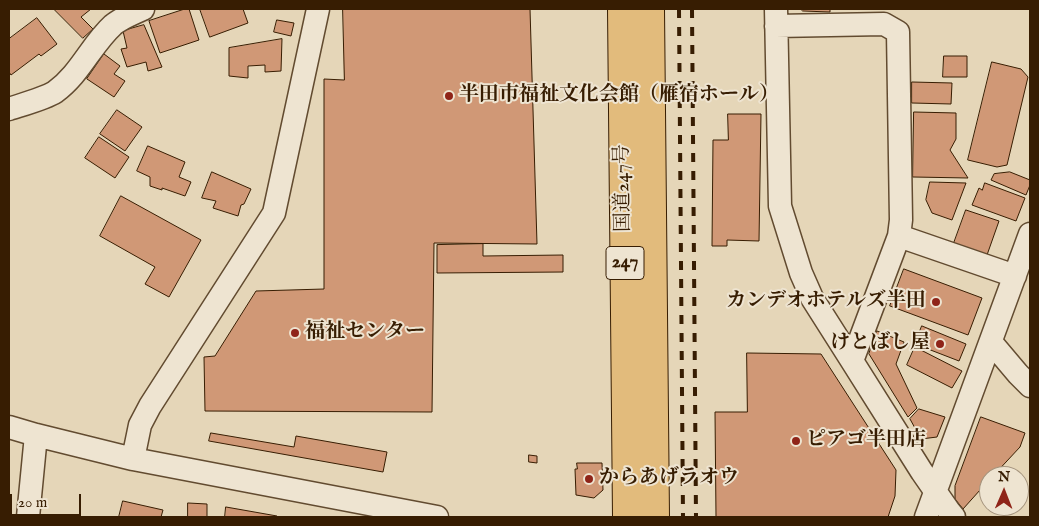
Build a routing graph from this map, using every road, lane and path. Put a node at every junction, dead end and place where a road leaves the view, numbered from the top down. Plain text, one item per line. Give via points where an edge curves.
1 (143, 9) edge
2 (318, 9) edge
3 (622, 9) edge
4 (650, 9) edge
5 (776, 17) edge
6 (9, 109) edge
7 (1030, 234) edge
8 (900, 236) junction
9 (1015, 276) junction
10 (990, 342) junction
11 (852, 361) junction
12 (1030, 386) edge
13 (9, 427) edge
14 (36, 435) junction
15 (133, 459) junction
16 (936, 492) junction
17 (28, 517) edge
18 (437, 517) edge
19 (627, 517) edge
20 (655, 517) edge
21 (926, 517) edge
22 (954, 517) edge

1 - 6 street via 114,24 68,82 54,93
2 - 15 street via 274,213 150,406 140,425
3 - 19 highway, 国道247号 / 247
4 - 20 highway, 国道247号 / 247
5 - 8 street via 884,24 898,32
5 - 11 street via 780,206 804,281
7 - 9 street
8 - 9 street
8 - 11 street
9 - 10 street
10 - 12 street
10 - 16 street
11 - 16 street
13 - 14 street
14 - 15 street
14 - 17 street
15 - 18 street
16 - 21 street
16 - 22 street

